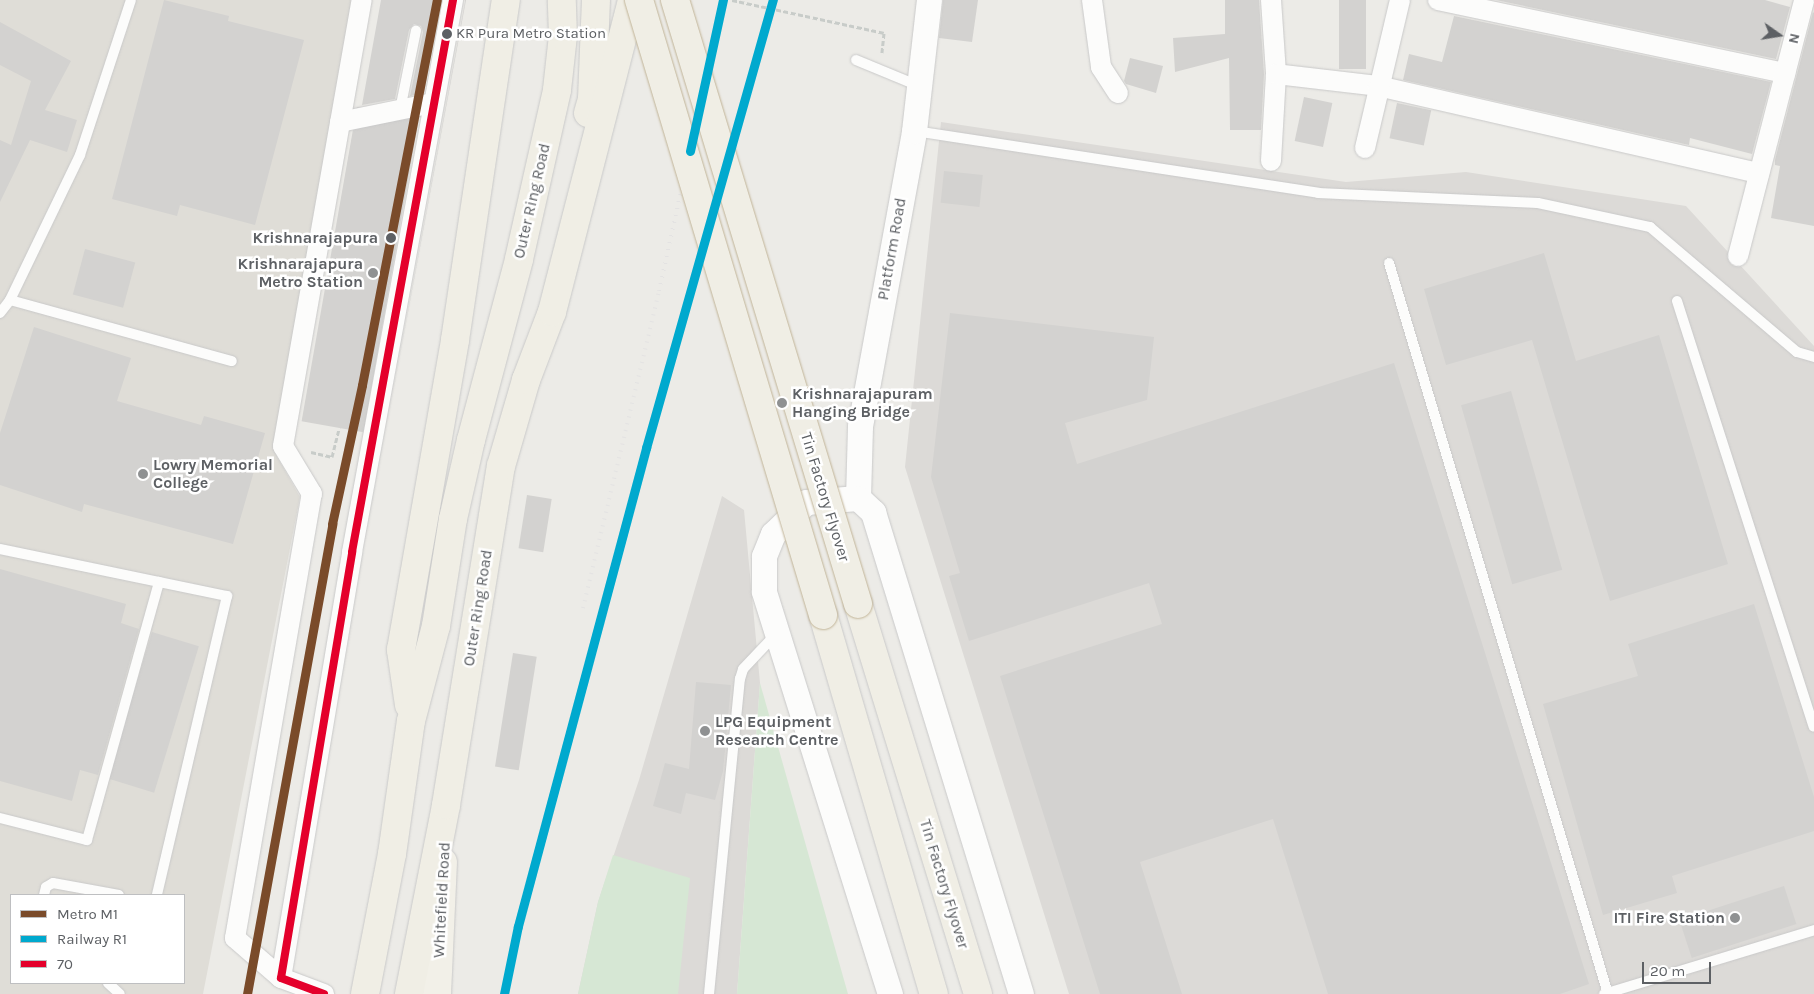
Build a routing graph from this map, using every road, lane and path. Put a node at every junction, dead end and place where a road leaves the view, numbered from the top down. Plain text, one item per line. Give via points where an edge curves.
1 (131, 0) edge
2 (362, 0) edge
3 (452, 0) edge
4 (506, 0) edge
5 (562, 0) edge
6 (596, 0) edge
7 (632, 0) edge
8 (640, 0) edge
9 (675, 0) edge
10 (732, 0) edge
11 (763, 0) edge
12 (929, 0) edge
13 (1092, 0) edge
14 (1271, 0) edge
15 (1400, 0) edge
16 (1438, 0) edge
17 (1804, 0) edge
18 (761, 6) junction
19 (416, 31) dead end
20 (884, 34) dead end
21 (856, 60) dead end
22 (1785, 73) junction
23 (1276, 74) junction
24 (919, 86) junction
25 (1378, 86) junction
26 (1118, 93) dead end
27 (433, 103) junction
28 (400, 110) junction
29 (340, 122) junction
30 (914, 131) junction
31 (1365, 148) dead end
32 (1271, 160) dead end
33 (1759, 173) junction
34 (574, 228) junction
35 (1738, 256) dead end
36 (1389, 264) dead end
37 (10, 300) junction
38 (1677, 301) dead end
39 (0, 313) edge
40 (1814, 358) edge
41 (232, 361) dead end
42 (339, 428) dead end
43 (308, 451) dead end
44 (858, 498) junction
45 (0, 549) edge
46 (159, 582) junction
47 (776, 634) junction
48 (411, 721) junction
49 (1814, 727) edge
50 (446, 805) junction
51 (0, 818) edge
52 (44, 894) edge
53 (114, 894) edge
54 (157, 894) edge
55 (1814, 930) edge
56 (282, 978) junction
57 (109, 984) edge
58 (409, 992) edge
59 (120, 994) edge
60 (324, 994) edge
61 (365, 994) edge
62 (437, 994) edge
63 (709, 994) edge
64 (890, 994) edge
65 (934, 994) edge
66 (978, 994) edge
67 (1021, 994) edge
68 (1606, 994) edge

1 - 37 lane via 80,155
2 - 29 street
3 - 27 street
4 - 48 highway, Outer Ring Road via 455,340 401,650
5 - 48 highway, Outer Ring Road via 557,90 519,260 470,440 436,626
6 - 34 highway, Outer Ring Road via 592,99 569,186
7 - 34 highway, Outer Ring Road
8 - 65 highway, bridge
9 - 66 highway, Tin Factory Flyover, bridge
10 - 18 path
11 - 18 path
12 - 24 street, Platform Road
13 - 26 street via 1101,67
14 - 23 street
15 - 25 street
16 - 22 street
17 - 22 street
18 - 20 path
19 - 28 lane
21 - 24 lane
22 - 33 street
23 - 25 street
23 - 32 street
24 - 30 street, Platform Road
25 - 31 street
25 - 33 street
27 - 28 street
27 - 56 street via 352,552
28 - 29 street
29 - 56 street via 283,446 312,494 235,938
30 - 40 lane via 1318,193 1538,203 1650,227 1797,352
30 - 44 street, Platform Road via 860,426
33 - 35 street
34 - 50 highway, Outer Ring Road via 552,312 526,380 501,466
36 - 68 lane
37 - 39 lane
37 - 41 lane
38 - 49 lane
42 - 43 path via 332,457
44 - 47 street via 806,502 773,534 764,556 762,577
44 - 67 street via 873,512
45 - 46 lane
46 - 51 lane via 87,840
46 - 54 lane via 227,596
47 - 63 lane via 743,669 740,679
47 - 64 street
48 - 61 highway, Outer Ring Road via 392,854
50 - 58 highway, Outer Ring Road
50 - 62 main road, Whitefield Road
52 - 53 lane via 46,887 53,883
55 - 68 lane
56 - 60 street
57 - 59 lane

